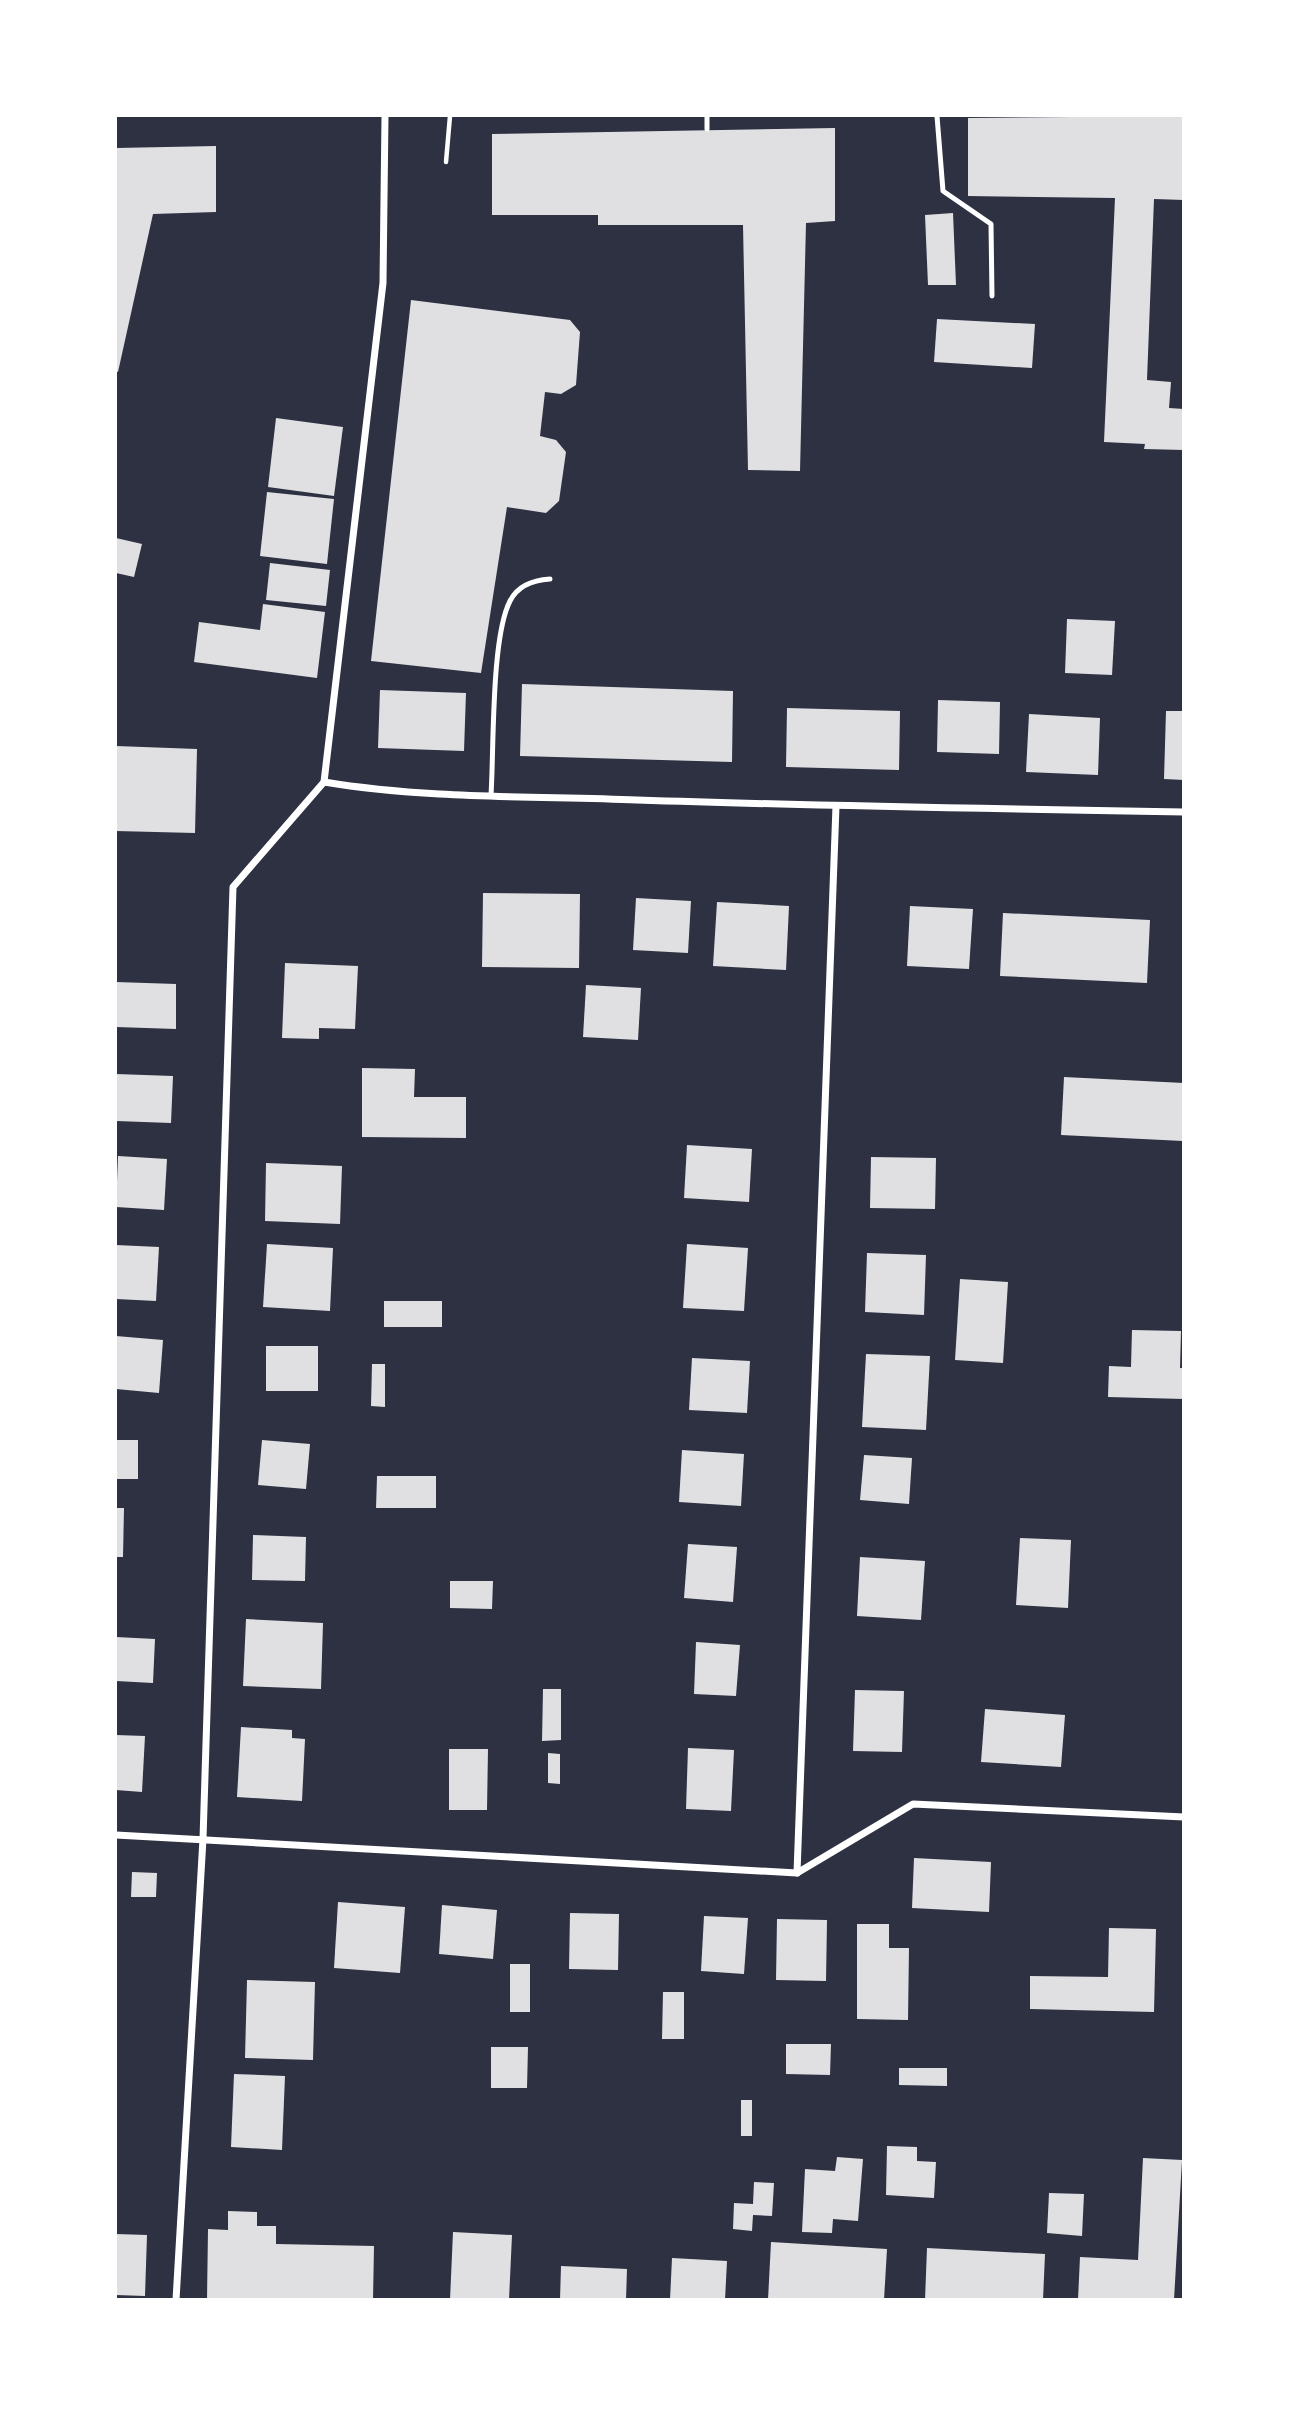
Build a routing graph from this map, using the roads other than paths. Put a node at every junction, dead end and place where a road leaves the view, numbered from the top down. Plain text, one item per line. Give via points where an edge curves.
1 (385, 116) edge
2 (707, 116) edge
3 (937, 116) edge
4 (707, 129) dead end
5 (992, 296) dead end
6 (550, 579) dead end
7 (324, 782) junction
8 (491, 795) junction
9 (836, 806) junction
10 (1184, 812) edge
11 (1184, 1817) edge
12 (116, 1835) edge
13 (202, 1839) junction
14 (797, 1872) junction
15 (176, 2300) edge

1 - 7 street via 383,283
2 - 4 lane
3 - 5 lane via 943,191 991,224
6 - 8 lane via 530,581 510,599 501,629
7 - 8 street via 366,789
7 - 13 street via 233,887
8 - 9 street
9 - 10 street
9 - 14 street
11 - 14 street via 913,1804
12 - 13 street
13 - 14 street
13 - 15 street

